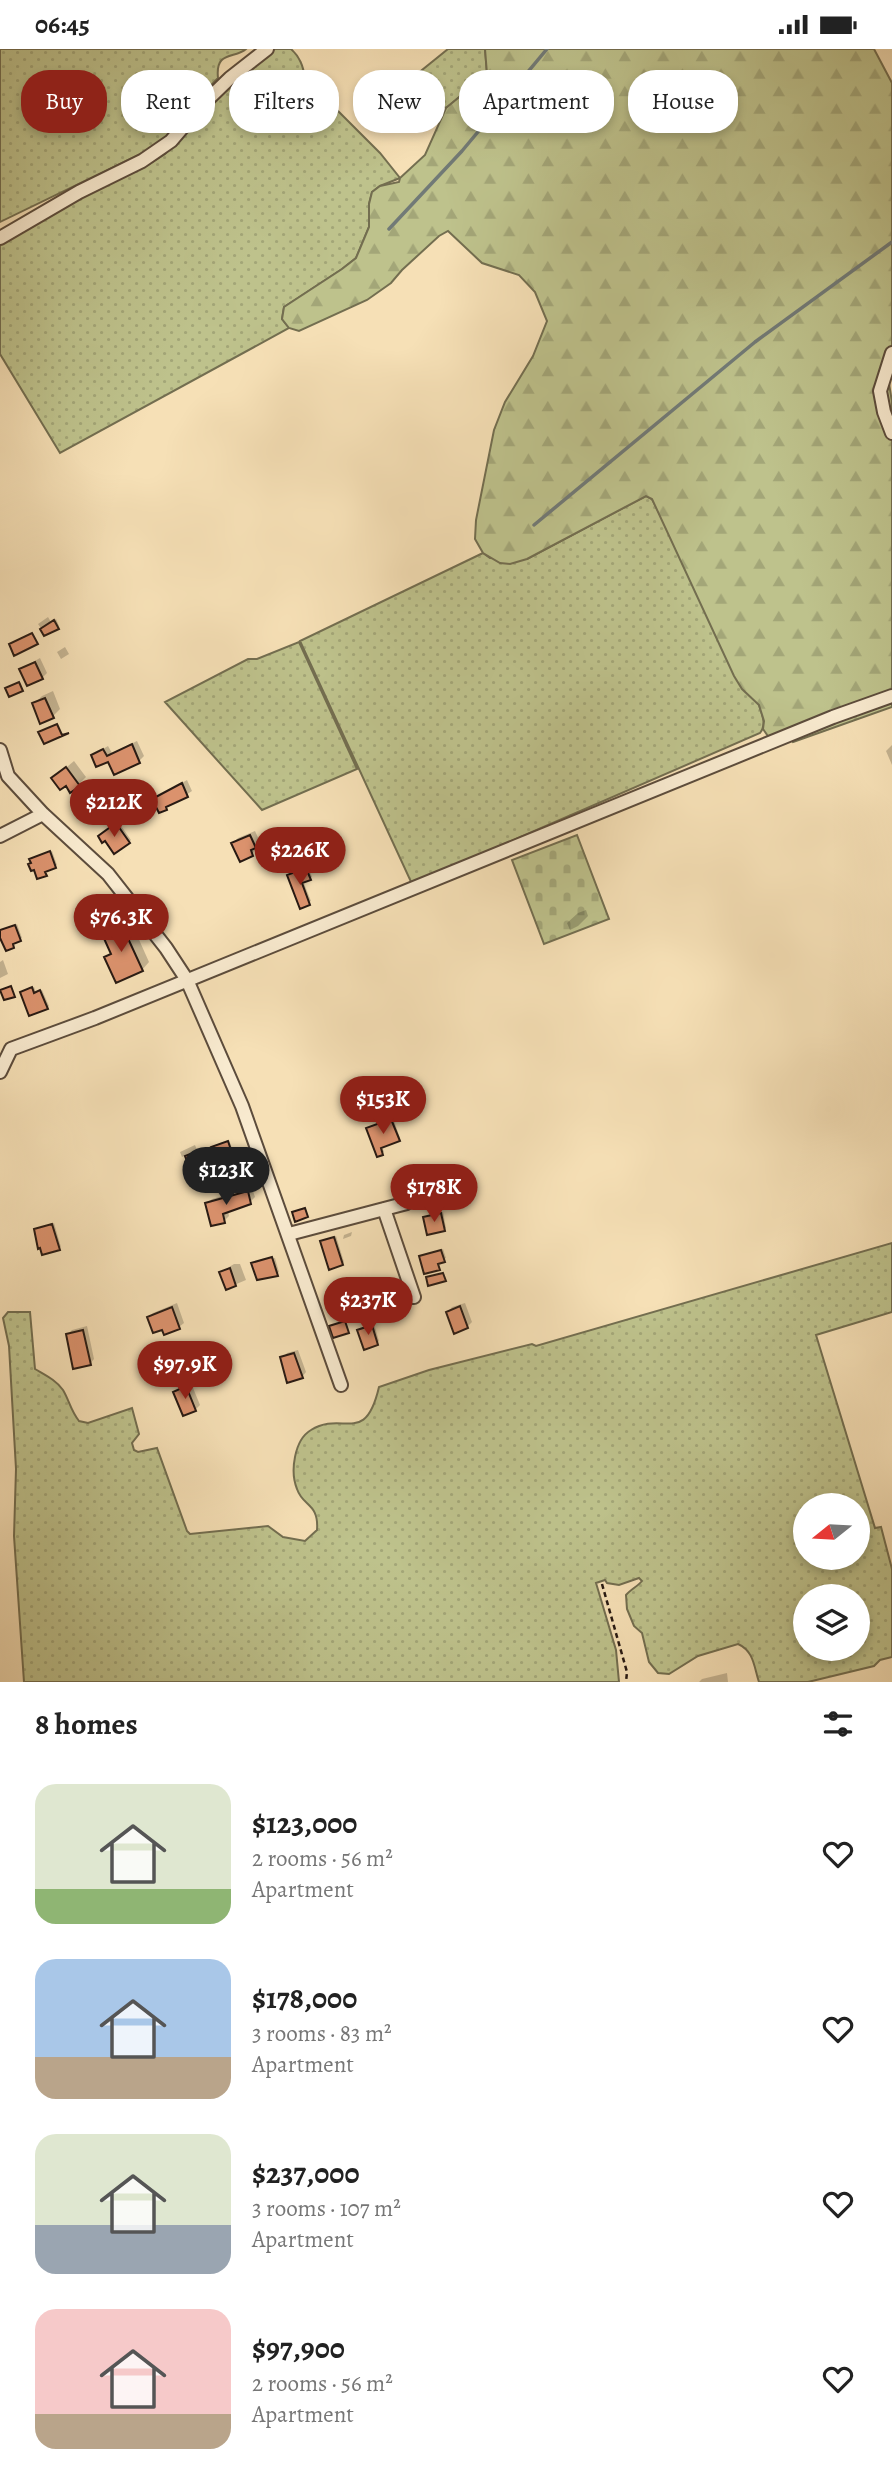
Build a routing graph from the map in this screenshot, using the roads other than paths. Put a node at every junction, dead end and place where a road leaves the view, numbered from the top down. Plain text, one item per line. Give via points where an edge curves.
1 (267, 49) edge
2 (0, 238) edge
3 (892, 353) edge
4 (892, 433) edge
5 (892, 696) edge
6 (0, 750) edge
7 (43, 814) junction
8 (0, 836) edge
9 (187, 980) junction
10 (6, 1049) edge
11 (0, 1073) edge
12 (407, 1203) dead end
13 (384, 1209) junction
14 (289, 1234) junction
15 (414, 1297) dead end
16 (341, 1385) dead end

1 - 2 street via 200,107 162,148
3 - 4 street via 880,391
5 - 9 street
6 - 7 street via 8,776
7 - 8 street
7 - 9 street via 108,874
9 - 10 street
9 - 14 street via 242,1106
10 - 11 street
12 - 13 street
13 - 14 street
13 - 15 street
14 - 16 street

